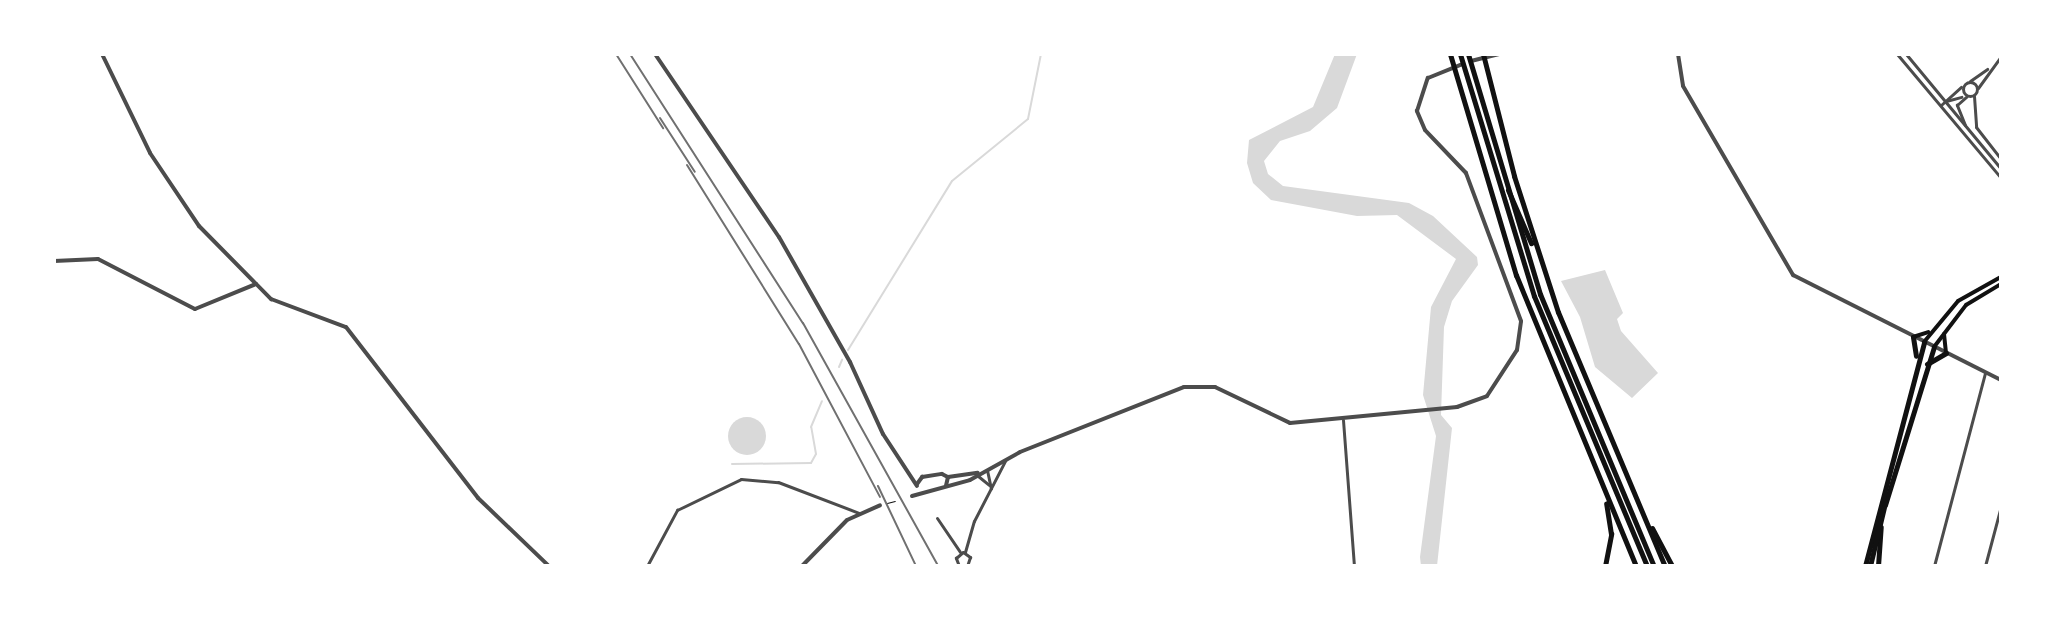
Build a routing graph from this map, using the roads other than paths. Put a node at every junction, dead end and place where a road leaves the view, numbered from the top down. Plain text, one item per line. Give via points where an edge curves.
1 (102, 54) edge
2 (655, 54) edge
3 (1450, 54) edge
4 (1460, 54) edge
5 (1468, 54) edge
6 (1483, 54) edge
7 (1500, 54) edge
8 (1678, 54) edge
9 (1897, 54) edge
10 (1906, 54) edge
11 (2001, 56) edge
12 (1990, 67) junction
13 (1966, 84) junction
14 (1978, 88) junction
15 (1937, 91) junction
16 (1956, 91) junction
17 (1974, 96) junction
18 (1965, 97) junction
19 (1946, 101) junction
20 (1941, 105) junction
21 (1967, 128) junction
22 (1495, 155) junction
23 (2000, 156) edge
24 (2001, 169) edge
25 (2001, 178) edge
26 (54, 261) edge
27 (2001, 277) edge
28 (256, 284) junction
29 (2001, 284) edge
30 (1558, 312) junction
31 (1946, 328) junction
32 (1931, 331) junction
33 (1913, 337) junction
34 (1924, 342) junction
35 (1934, 347) junction
36 (1946, 353) junction
37 (1916, 361) junction
38 (1924, 368) junction
39 (1985, 373) junction
40 (2001, 380) edge
41 (1343, 420) junction
42 (1008, 458) junction
43 (987, 470) junction
44 (906, 471) junction
45 (1595, 471) junction
46 (978, 476) junction
47 (922, 477) junction
48 (948, 477) junction
49 (944, 487) junction
50 (918, 488) junction
51 (991, 489) junction
52 (912, 496) dead end
53 (1636, 498) junction
54 (1885, 503) junction
55 (880, 505) dead end
56 (2001, 506) edge
57 (859, 513) junction
58 (937, 518) dead end
59 (963, 552) junction
60 (549, 566) edge
61 (647, 566) edge
62 (802, 566) edge
63 (959, 566) edge
64 (967, 566) edge
65 (1354, 566) edge
66 (1605, 566) edge
67 (1636, 566) edge
68 (1647, 566) edge
69 (1654, 566) edge
70 (1665, 566) edge
71 (1672, 566) edge
72 (1868, 566) edge
73 (1878, 566) edge
74 (1934, 566) edge
75 (1985, 566) edge

1 - 28 street via 165,178 199,226
2 - 44 street via 779,237
3 - 45 highway via 1516,275
4 - 68 highway via 1534,296
5 - 22 highway
6 - 30 highway via 1514,176
7 - 41 street via 1443,68 1422,86 1418,116 1474,189 1521,328 1497,387 1482,400 1457,407
8 - 33 street via 1683,86 1793,275
9 - 20 street
10 - 15 street
11 - 12 street
12 - 13 street
12 - 14 street
13 - 14 street
13 - 16 street
13 - 18 street
14 - 17 street
15 - 16 street
15 - 19 street
16 - 19 street
17 - 18 street
17 - 23 street via 1976,127
18 - 19 street
18 - 21 street via 1957,110
19 - 20 street
19 - 21 street
20 - 25 street
21 - 24 street
22 - 30 highway
22 - 69 highway via 1540,294
26 - 28 street via 98,259 195,309
27 - 32 main road via 1966,294
28 - 60 street via 284,307 346,327 478,498
29 - 31 main road via 1973,299
30 - 53 highway
31 - 35 main road
31 - 36 main road
32 - 33 main road
32 - 34 main road
33 - 34 street
33 - 37 highway
34 - 35 street
34 - 37 highway
35 - 36 street
35 - 38 highway
36 - 38 highway
36 - 39 street
37 - 72 highway
38 - 54 highway
39 - 40 street
39 - 74 street
41 - 42 street via 1285,423 1215,387 1189,386
41 - 65 street
42 - 43 street
42 - 51 street
43 - 46 street
43 - 48 street
43 - 51 street
44 - 47 street
44 - 50 street
45 - 66 highway via 1610,519
45 - 67 highway
46 - 49 street
46 - 51 street
47 - 48 street
47 - 50 street
48 - 49 street
49 - 50 street
50 - 52 street
51 - 59 street
53 - 70 highway
53 - 71 highway
54 - 72 highway
54 - 73 highway
55 - 57 street
56 - 75 street
57 - 61 street via 778,482 741,479 677,510
57 - 62 street
58 - 59 street
59 - 63 street via 956,560
59 - 64 street via 970,557

